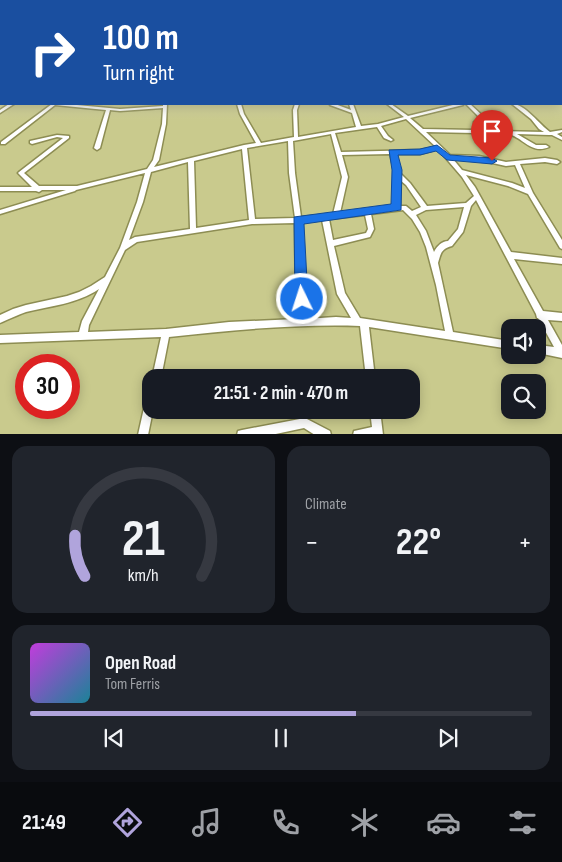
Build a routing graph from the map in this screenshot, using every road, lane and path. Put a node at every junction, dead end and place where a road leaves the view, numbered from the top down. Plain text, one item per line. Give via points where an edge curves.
1 (10, 105) edge
2 (54, 105) edge
3 (66, 105) edge
4 (165, 105) edge
5 (239, 105) edge
6 (297, 105) edge
7 (334, 105) edge
8 (351, 105) edge
9 (390, 105) edge
10 (448, 105) edge
11 (469, 105) edge
12 (515, 105) edge
13 (108, 109) junction
14 (0, 112) edge
15 (352, 112) junction
16 (484, 118) junction
17 (407, 119) junction
18 (378, 125) junction
19 (359, 128) junction
20 (420, 130) junction
21 (562, 131) edge
22 (477, 132) junction
23 (498, 133) junction
24 (511, 133) junction
25 (551, 133) junction
26 (333, 134) junction
27 (0, 136) edge
28 (293, 139) junction
29 (562, 139) edge
30 (391, 140) dead end
31 (32, 142) dead end
32 (1, 144) edge
33 (259, 144) junction
34 (244, 147) junction
35 (546, 147) dead end
36 (97, 148) dead end
37 (437, 148) junction
38 (392, 152) junction
39 (338, 154) junction
40 (447, 157) junction
41 (191, 160) junction
42 (557, 162) dead end
43 (517, 163) junction
44 (149, 170) junction
45 (462, 172) junction
46 (397, 174) junction
47 (77, 188) junction
48 (0, 189) edge
49 (39, 190) junction
50 (530, 193) junction
51 (477, 196) junction
52 (468, 204) junction
53 (397, 207) junction
54 (425, 208) junction
55 (0, 212) edge
56 (368, 212) junction
57 (336, 214) junction
58 (412, 214) junction
59 (325, 217) junction
60 (298, 220) junction
61 (252, 222) junction
62 (193, 231) junction
63 (330, 244) junction
64 (562, 246) edge
65 (122, 248) junction
66 (508, 255) junction
67 (562, 261) edge
68 (434, 265) junction
69 (107, 278) junction
70 (540, 314) junction
71 (562, 317) edge
72 (0, 319) edge
73 (361, 322) junction
74 (300, 323) junction
75 (166, 333) junction
76 (450, 335) junction
77 (83, 336) junction
78 (0, 339) edge
79 (501, 344) edge
80 (546, 350) edge
81 (562, 353) edge
82 (158, 369) edge
83 (369, 369) edge
84 (146, 419) edge
85 (376, 419) edge
86 (378, 432) edge
87 (143, 434) edge
88 (242, 434) edge
89 (326, 434) edge
90 (358, 434) edge

1 - 14 street
2 - 32 street
3 - 13 street
4 - 13 street via 143,110
4 - 44 street via 156,160
5 - 33 street
6 - 28 street
7 - 15 street
8 - 15 street
9 - 17 street
10 - 17 street
11 - 16 street
12 - 25 street
13 - 36 street
15 - 19 street
16 - 22 street via 476,122
16 - 23 street
17 - 18 street
17 - 20 street
18 - 19 street
18 - 30 street
19 - 26 street
20 - 22 street
20 - 37 street
21 - 25 street
22 - 23 street
23 - 24 street
24 - 25 street
24 - 35 street via 535,147
25 - 29 street
26 - 28 street
26 - 39 street
27 - 32 street via 4,140
28 - 33 street
28 - 60 street via 292,173
31 - 49 street via 67,137 21,173
33 - 34 street
34 - 41 street
34 - 61 street
37 - 38 street
37 - 40 street
38 - 39 street
38 - 46 street
39 - 57 street via 345,176
40 - 43 street
40 - 45 street
41 - 44 street
41 - 62 street
42 - 43 street
43 - 50 street
44 - 47 street
44 - 65 street
45 - 50 street via 510,184
45 - 51 street
46 - 53 street
46 - 54 street
47 - 49 street
47 - 55 street
48 - 49 street
50 - 64 street
51 - 52 street
51 - 66 street
52 - 54 street
52 - 68 street via 461,230 450,244 445,244 438,251
53 - 56 street
53 - 58 street
54 - 58 street
56 - 57 street
56 - 63 street via 371,229 368,235
57 - 59 street
58 - 68 street via 418,220
59 - 60 street
59 - 63 street
60 - 61 street
60 - 74 street
61 - 62 street
62 - 65 street via 135,240
63 - 73 street via 341,294
65 - 69 street
66 - 67 street
66 - 70 street
68 - 76 street
69 - 72 street via 75,298
69 - 77 street via 85,324
70 - 71 street
70 - 81 street
73 - 74 street
73 - 76 street
73 - 83 street
74 - 75 street
75 - 77 street
75 - 82 street
76 - 79 street
77 - 78 street
80 - 81 street
84 - 87 street
85 - 86 street
86 - 90 street
88 - 89 street via 305,423

